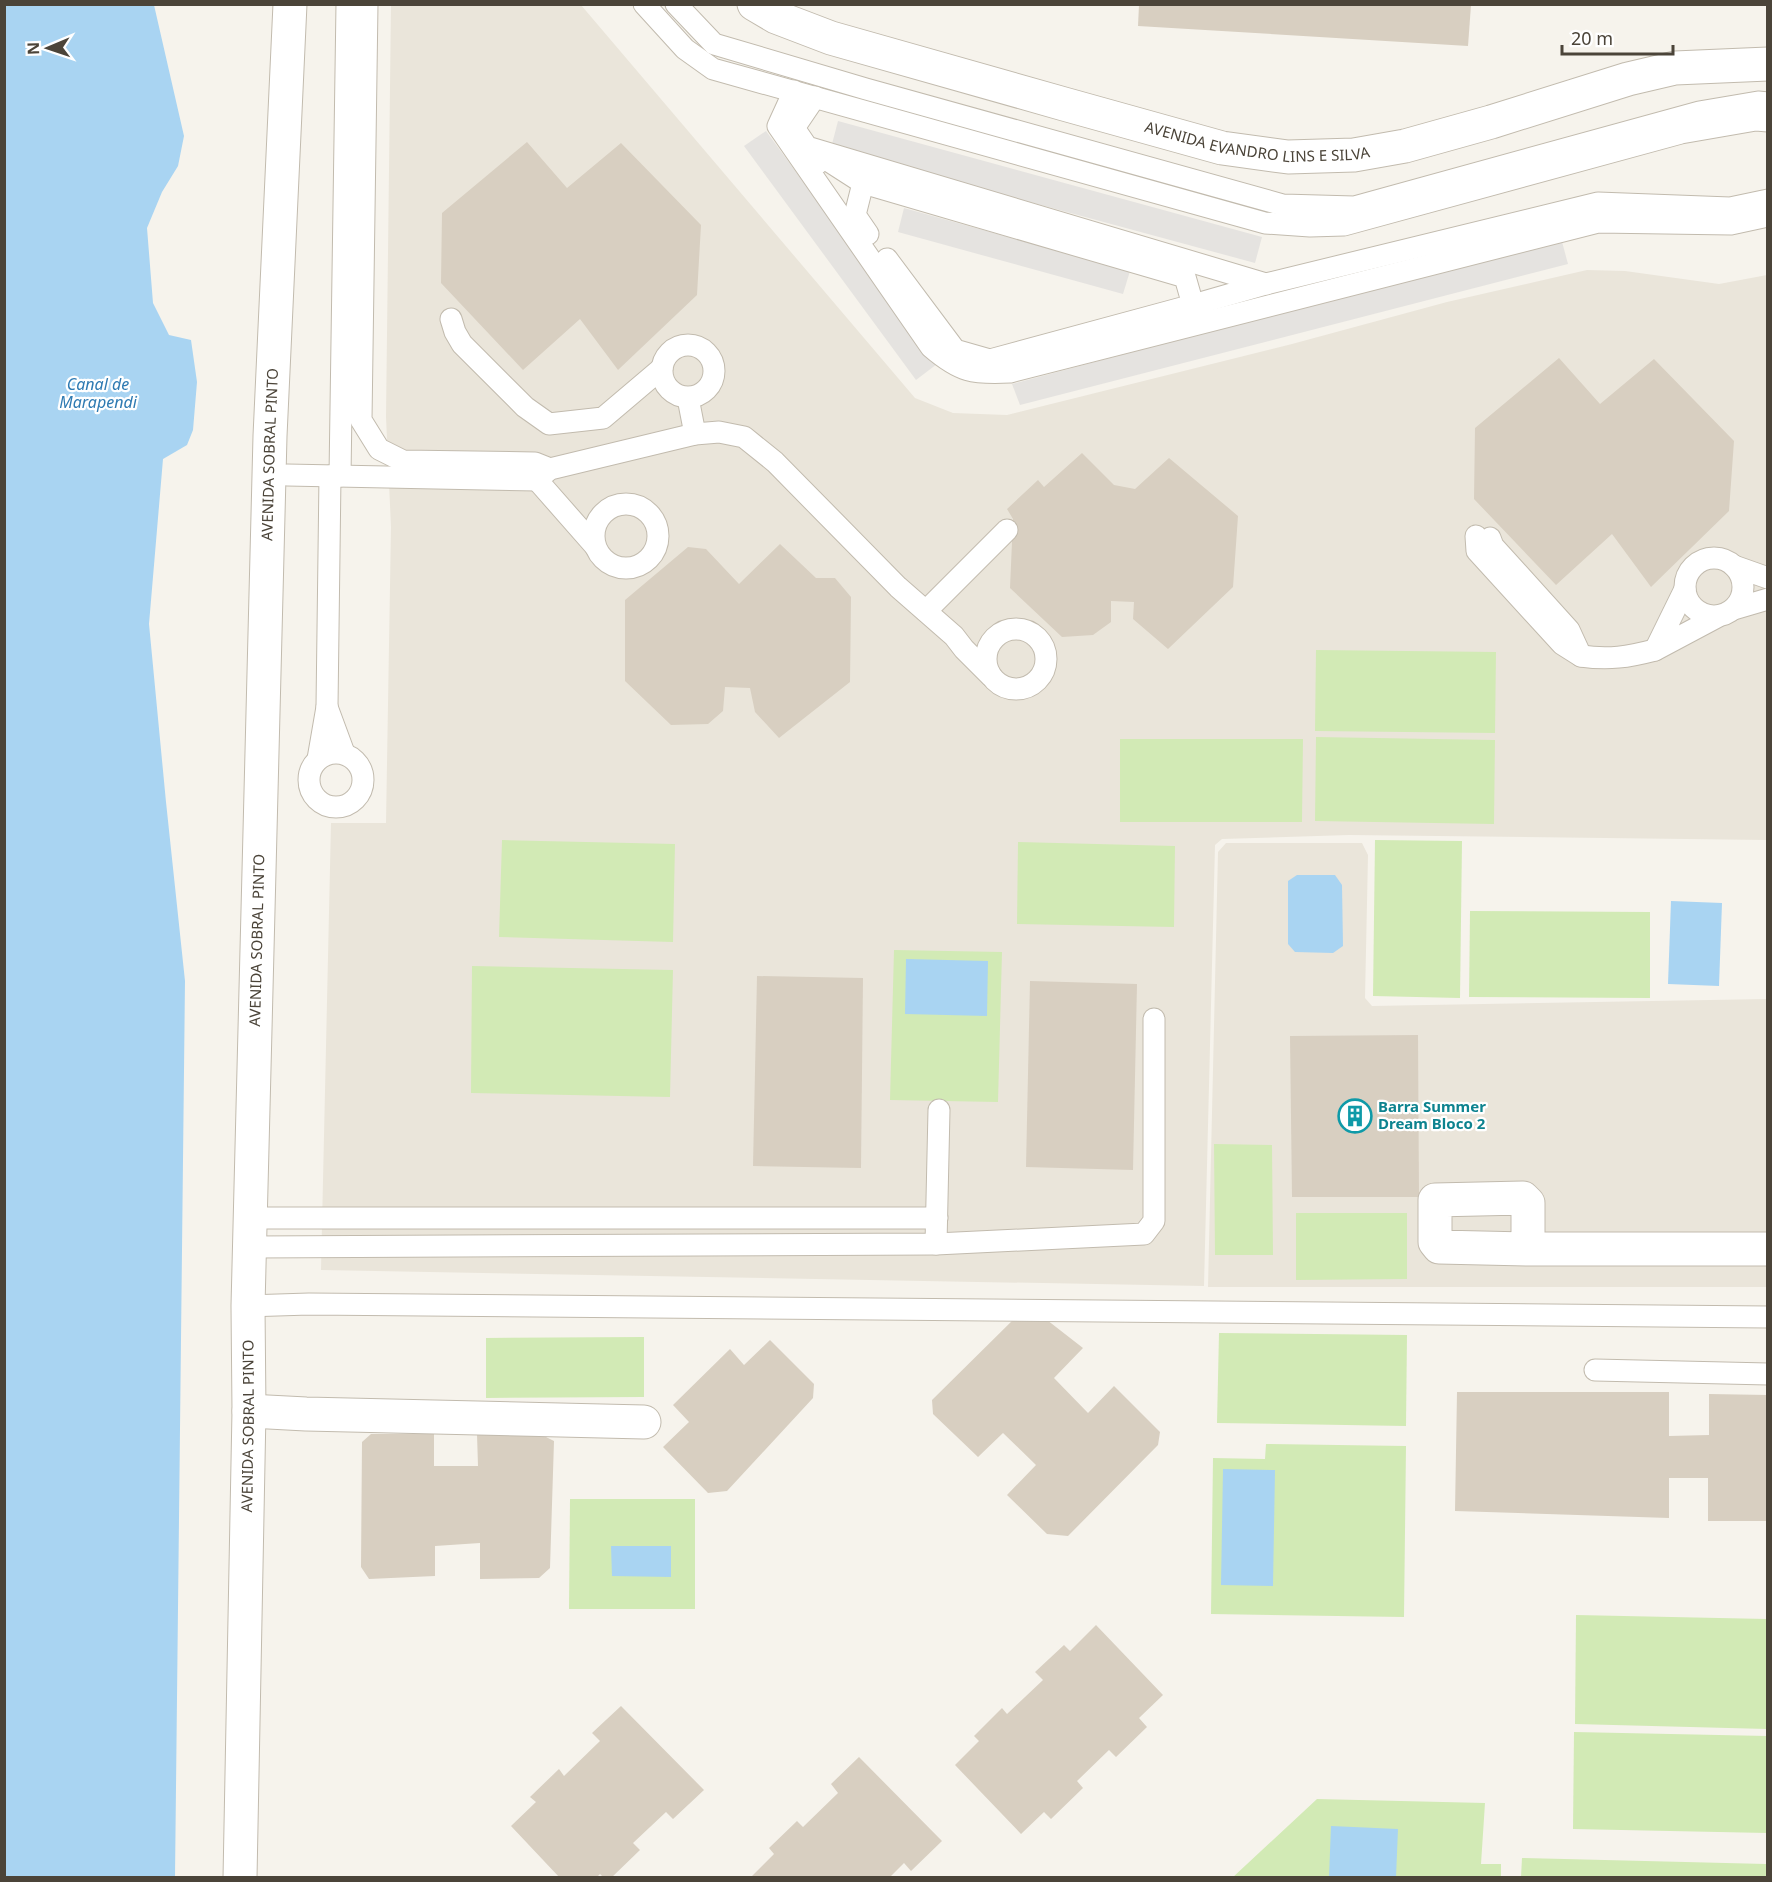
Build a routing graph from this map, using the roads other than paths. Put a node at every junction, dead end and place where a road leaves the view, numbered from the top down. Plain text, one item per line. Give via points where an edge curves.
1 (290, 4) edge
2 (347, 4) edge
3 (367, 4) edge
4 (644, 4) edge
5 (676, 4) edge
6 (754, 4) edge
7 (1767, 64) edge
8 (794, 91) junction
9 (815, 97) junction
10 (1767, 103) edge
11 (1767, 121) edge
12 (807, 147) junction
13 (863, 183) junction
14 (1767, 200) edge
15 (855, 215) junction
16 (1767, 216) edge
17 (1266, 284) junction
18 (1192, 305) junction
19 (451, 319) dead end
20 (662, 368) junction
21 (688, 398) junction
22 (695, 434) junction
23 (544, 475) junction
24 (287, 476) dead end
25 (335, 476) junction
26 (563, 510) junction
27 (600, 516) junction
28 (1007, 530) dead end
29 (1483, 537) dead end
30 (595, 546) junction
31 (1734, 566) junction
32 (1767, 578) edge
33 (1685, 589) junction
34 (1767, 598) edge
35 (926, 611) junction
36 (1725, 613) junction
37 (1000, 633) junction
38 (954, 636) junction
39 (1655, 650) junction
40 (991, 676) junction
41 (327, 708) junction
42 (344, 753) junction
43 (318, 759) junction
44 (1154, 1019) dead end
45 (939, 1110) dead end
46 (937, 1218) junction
47 (250, 1232) junction
48 (936, 1244) junction
49 (1528, 1249) dead end
50 (1767, 1249) edge
51 (248, 1305) junction
52 (1767, 1317) edge
53 (1595, 1370) dead end
54 (1767, 1374) edge
55 (249, 1411) junction
56 (644, 1422) dead end
57 (240, 1878) edge

1 - 47 street, AVENIDA SOBRAL PINTO via 270,436
2 - 25 lane
3 - 23 lane via 361,420 380,449 403,461 535,463
4 - 8 lane via 686,49 713,69
5 - 10 lane via 714,44 1283,205 1354,207 1699,112
6 - 7 street, AVENIDA EVANDRO LINS E SILVA via 776,17 831,38 1222,148 1288,157 1354,155 1405,146 1675,68
8 - 9 lane
8 - 16 lane via 778,126 931,347 948,362 979,374 1010,372 1598,222 1731,224
9 - 11 lane via 1266,223 1310,226 1344,225 1681,134
9 - 12 lane via 794,128
12 - 13 lane
12 - 15 lane
12 - 17 lane
13 - 15 lane
13 - 18 lane via 1185,278
14 - 17 lane via 1730,208 1598,203
15 - 18 lane via 955,350 990,360
17 - 18 lane
19 - 20 lane via 462,344 525,407 549,423 603,418
20 - 21 lane via 666,386
20 - 21 lane via 669,352 685,344 702,347 715,369 714,378 704,392
21 - 22 lane
22 - 23 lane
22 - 35 lane via 719,432 744,437 775,462
23 - 25 lane
23 - 26 lane
24 - 25 lane
25 - 41 lane
26 - 27 lane
26 - 30 lane
27 - 30 lane via 593,535
27 - 30 lane via 618,504 647,510 658,529 658,540 648,559 628,568 607,563
28 - 35 lane
29 - 39 lane via 1477,552 1562,644 1581,656 1604,660
31 - 32 lane
31 - 33 lane via 1717,558 1707,559 1691,570
31 - 36 lane via 1743,592
33 - 36 lane via 1699,612
33 - 39 lane
34 - 36 lane
35 - 38 lane
36 - 39 lane
37 - 38 lane
37 - 40 lane via 992,639 985,657
37 - 40 lane via 1019,628 1036,636 1043,644 1045,664 1036,682 1027,687 1007,688
38 - 40 lane
41 - 42 lane
41 - 43 lane
42 - 43 lane via 325,754
42 - 43 lane via 358,764 363,780 358,797 343,806 325,805 312,794 309,776
44 - 48 lane via 1154,1221 1144,1234
45 - 46 lane
46 - 47 lane
46 - 48 lane
47 - 48 lane
47 - 51 street, AVENIDA SOBRAL PINTO
49 - 50 street
51 - 52 lane
51 - 55 street, AVENIDA SOBRAL PINTO
53 - 54 lane
55 - 56 street
55 - 57 street, AVENIDA SOBRAL PINTO

